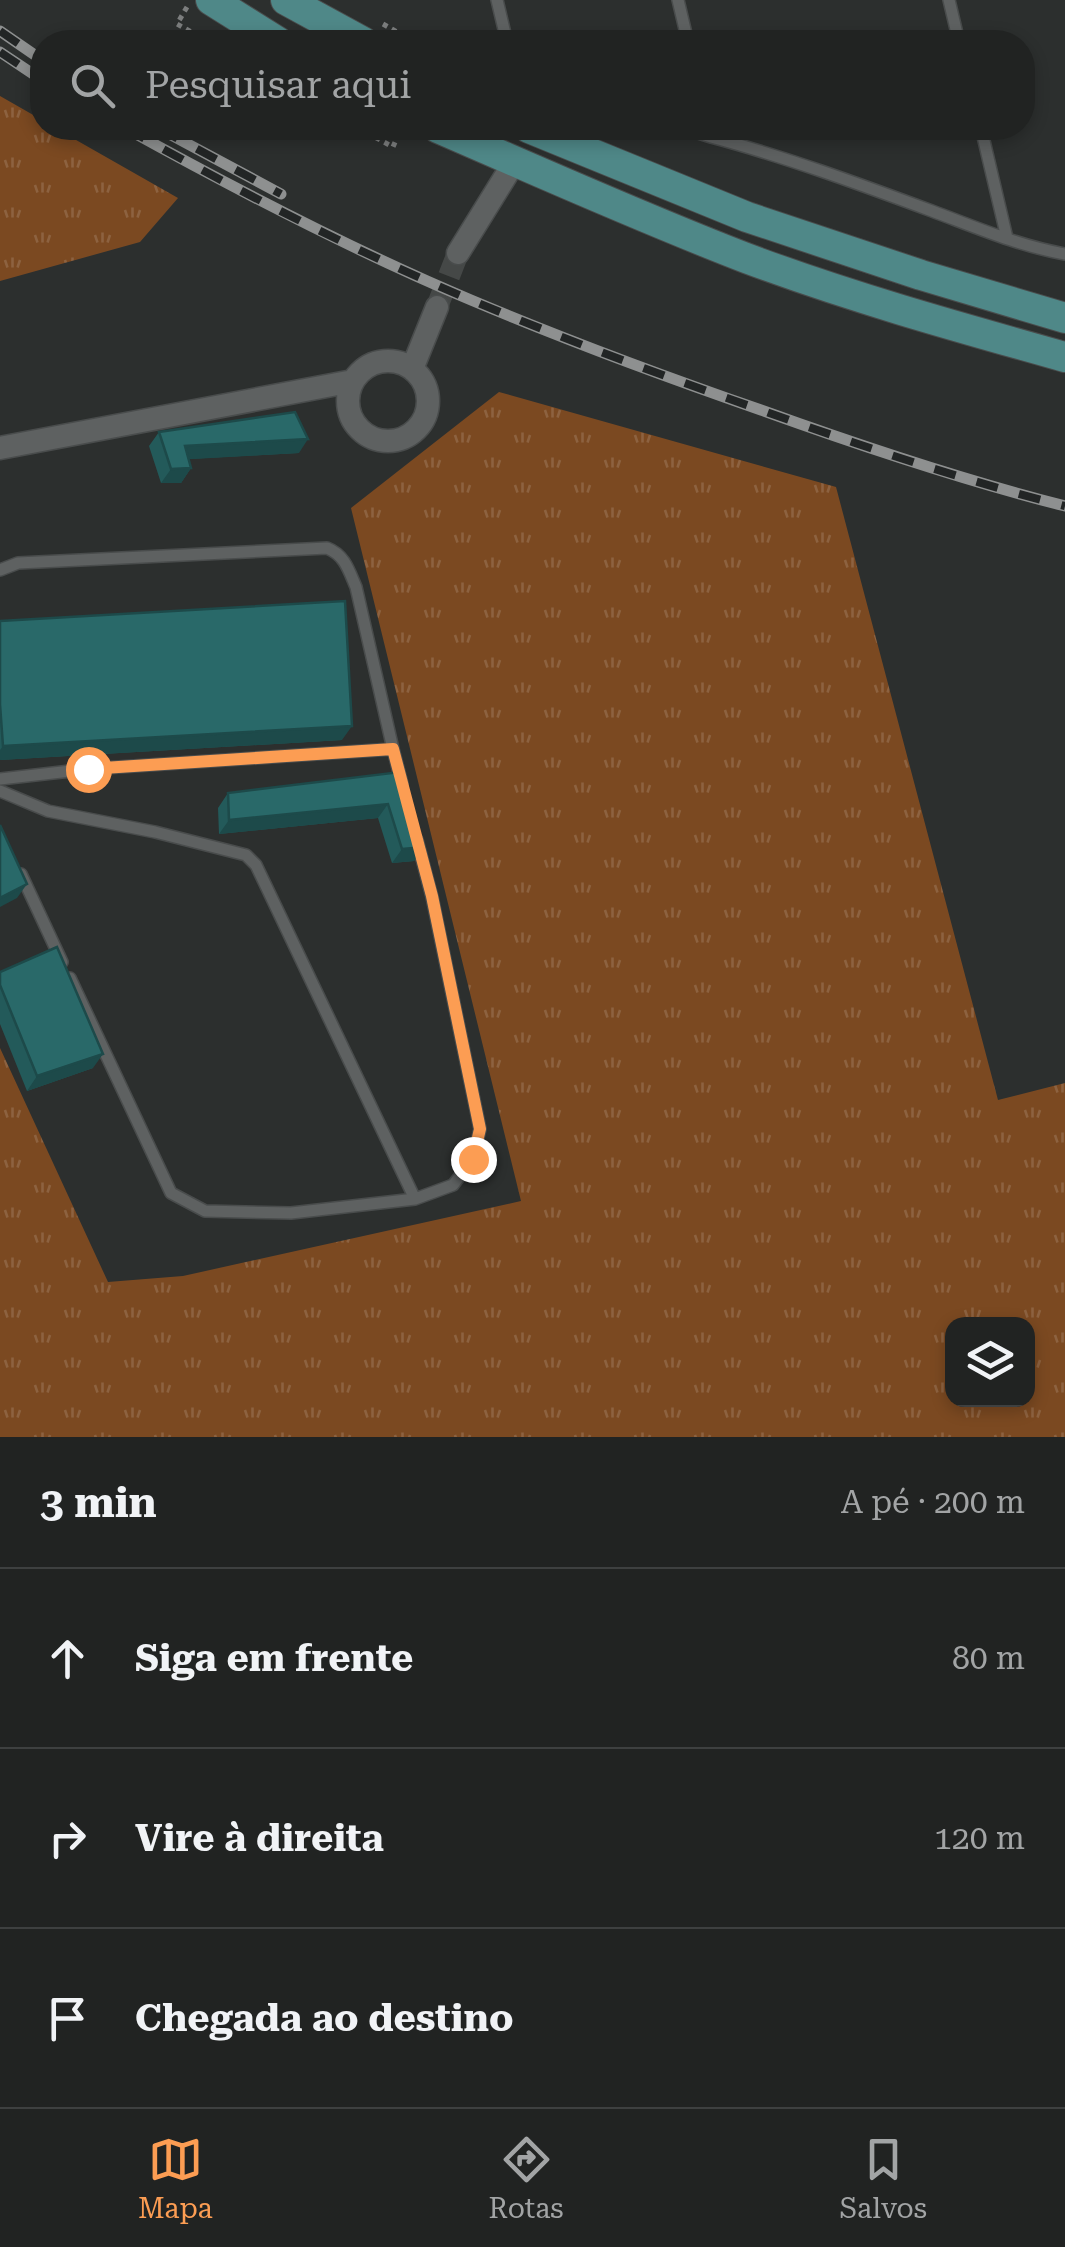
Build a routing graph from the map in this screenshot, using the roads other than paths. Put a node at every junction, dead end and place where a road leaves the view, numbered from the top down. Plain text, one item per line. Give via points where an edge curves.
1 (211, 0) edge
2 (286, 0) edge
3 (497, 0) edge
4 (678, 0) edge
5 (949, 0) edge
6 (259, 30) edge
7 (340, 30) edge
8 (505, 30) edge
9 (685, 30) edge
10 (957, 30) edge
11 (466, 140) edge
12 (559, 140) edge
13 (732, 140) edge
14 (984, 140) edge
15 (515, 161) junction
16 (1008, 238) junction
17 (458, 252) tunnel mouth
18 (1065, 254) edge
19 (438, 307) tunnel mouth
20 (1065, 318) edge
21 (1065, 358) edge
22 (412, 370) junction
23 (353, 381) junction
24 (0, 448) edge
25 (0, 570) edge
26 (393, 749) junction
27 (0, 779) edge
28 (0, 791) edge
29 (408, 804) edge
30 (412, 823) edge
31 (15, 862) edge
32 (415, 1199) junction

1 - 6 highway
2 - 7 highway
3 - 8 lane
4 - 9 lane
5 - 10 lane
11 - 15 highway
12 - 20 highway via 747,216
13 - 16 lane
14 - 16 lane
15 - 17 street
15 - 21 highway via 748,259
16 - 18 lane
19 - 22 street
22 - 23 street via 386,361
22 - 23 street via 428,404 418,427 396,440 370,437 352,419
23 - 24 street
25 - 26 lane via 18,562 338,552 356,587
26 - 27 lane
26 - 29 lane
28 - 32 lane via 48,811 246,855 256,864
30 - 32 lane via 480,1129 473,1159 453,1185
31 - 32 lane via 171,1193 205,1212 292,1214

